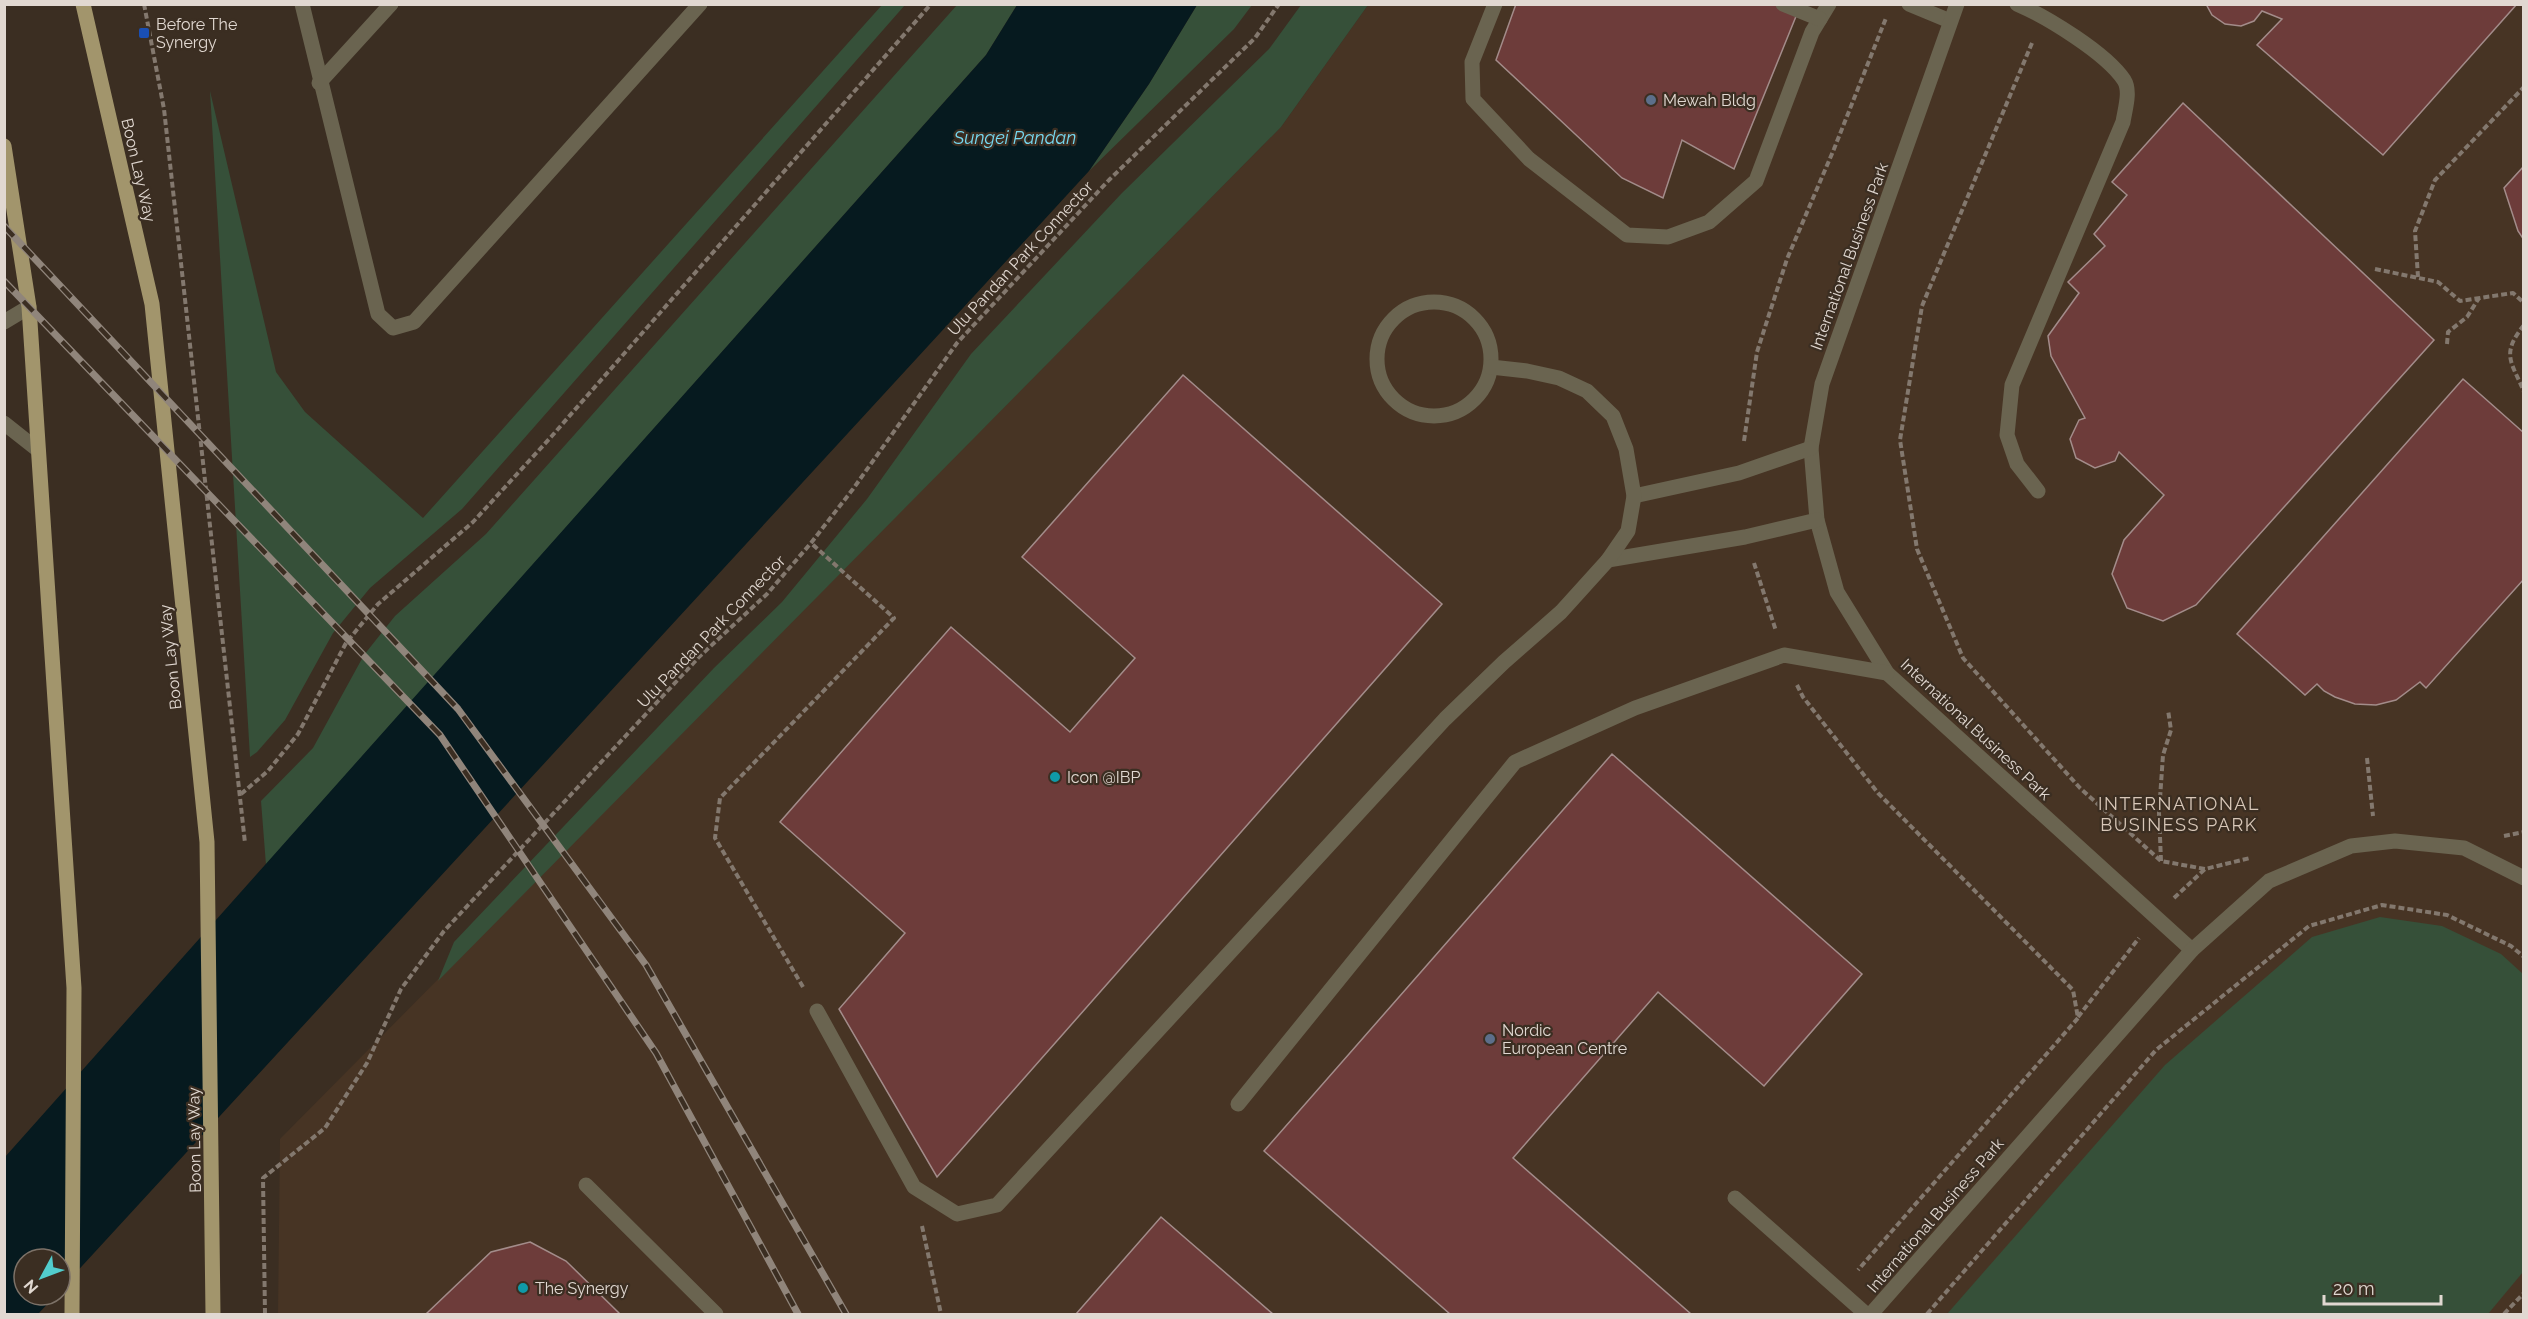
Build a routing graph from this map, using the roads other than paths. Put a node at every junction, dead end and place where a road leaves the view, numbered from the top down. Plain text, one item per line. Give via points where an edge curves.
1 (83, 4) edge
2 (302, 4) edge
3 (391, 4) edge
4 (700, 4) edge
5 (1495, 4) edge
6 (1783, 4) edge
7 (1829, 4) edge
8 (1909, 4) edge
9 (1957, 4) edge
10 (2017, 4) edge
11 (1820, 19) junction
12 (1950, 21) junction
13 (320, 83) junction
14 (4, 146) edge
15 (29, 307) junction
16 (4, 322) edge
17 (1491, 368) junction
18 (4, 423) edge
19 (1811, 448) junction
20 (38, 450) junction
21 (2038, 491) dead end
22 (1634, 496) junction
23 (1817, 520) junction
24 (1608, 560) junction
25 (1887, 673) junction
26 (2523, 878) edge
27 (2192, 951) junction
28 (817, 1011) road end
29 (1238, 1104) dead end
30 (586, 1185) dead end
31 (1735, 1198) dead end
32 (72, 1314) edge
33 (213, 1314) edge
34 (716, 1314) edge
35 (1866, 1314) edge
36 (1871, 1314) edge

1 - 33 main road, Boon Lay Way via 152,304 207,842
2 - 13 lane
3 - 13 lane
4 - 13 lane via 414,322 393,328 378,314
5 - 11 lane via 1472,62 1473,99 1529,159 1627,236 1668,237 1709,222 1756,181
6 - 11 lane
7 - 11 lane
8 - 12 lane
9 - 12 lane, International Business Park
10 - 21 lane via 2043,16 2101,58 2125,81 2128,99 2123,122 2012,385 2007,435 2017,464
12 - 19 lane, International Business Park via 1822,384
14 - 15 main road
15 - 16 lane
15 - 20 main road
17 - 17 lane via 1484,389 1469,406 1449,415 1427,416 1406,409 1389,394 1379,374 1378,351 1385,331 1399,314 1419,304 1442,303 1463,310 1480,325 1490,345
17 - 22 lane via 1559,378 1587,391 1613,416 1626,448
18 - 20 lane
19 - 22 lane via 1739,472
19 - 23 lane, International Business Park
20 - 32 main road via 74,988
22 - 24 lane via 1628,531
23 - 24 lane via 1745,537
23 - 25 lane, International Business Park via 1837,592
24 - 28 lane via 1562,612 1445,719 998,1205 957,1214 914,1186
25 - 27 lane, International Business Park
25 - 29 lane via 1784,655 1635,708 1515,762
26 - 27 lane, International Business Park via 2464,848 2395,841 2351,846 2269,881
27 - 36 lane, International Business Park
30 - 34 lane
31 - 35 lane

